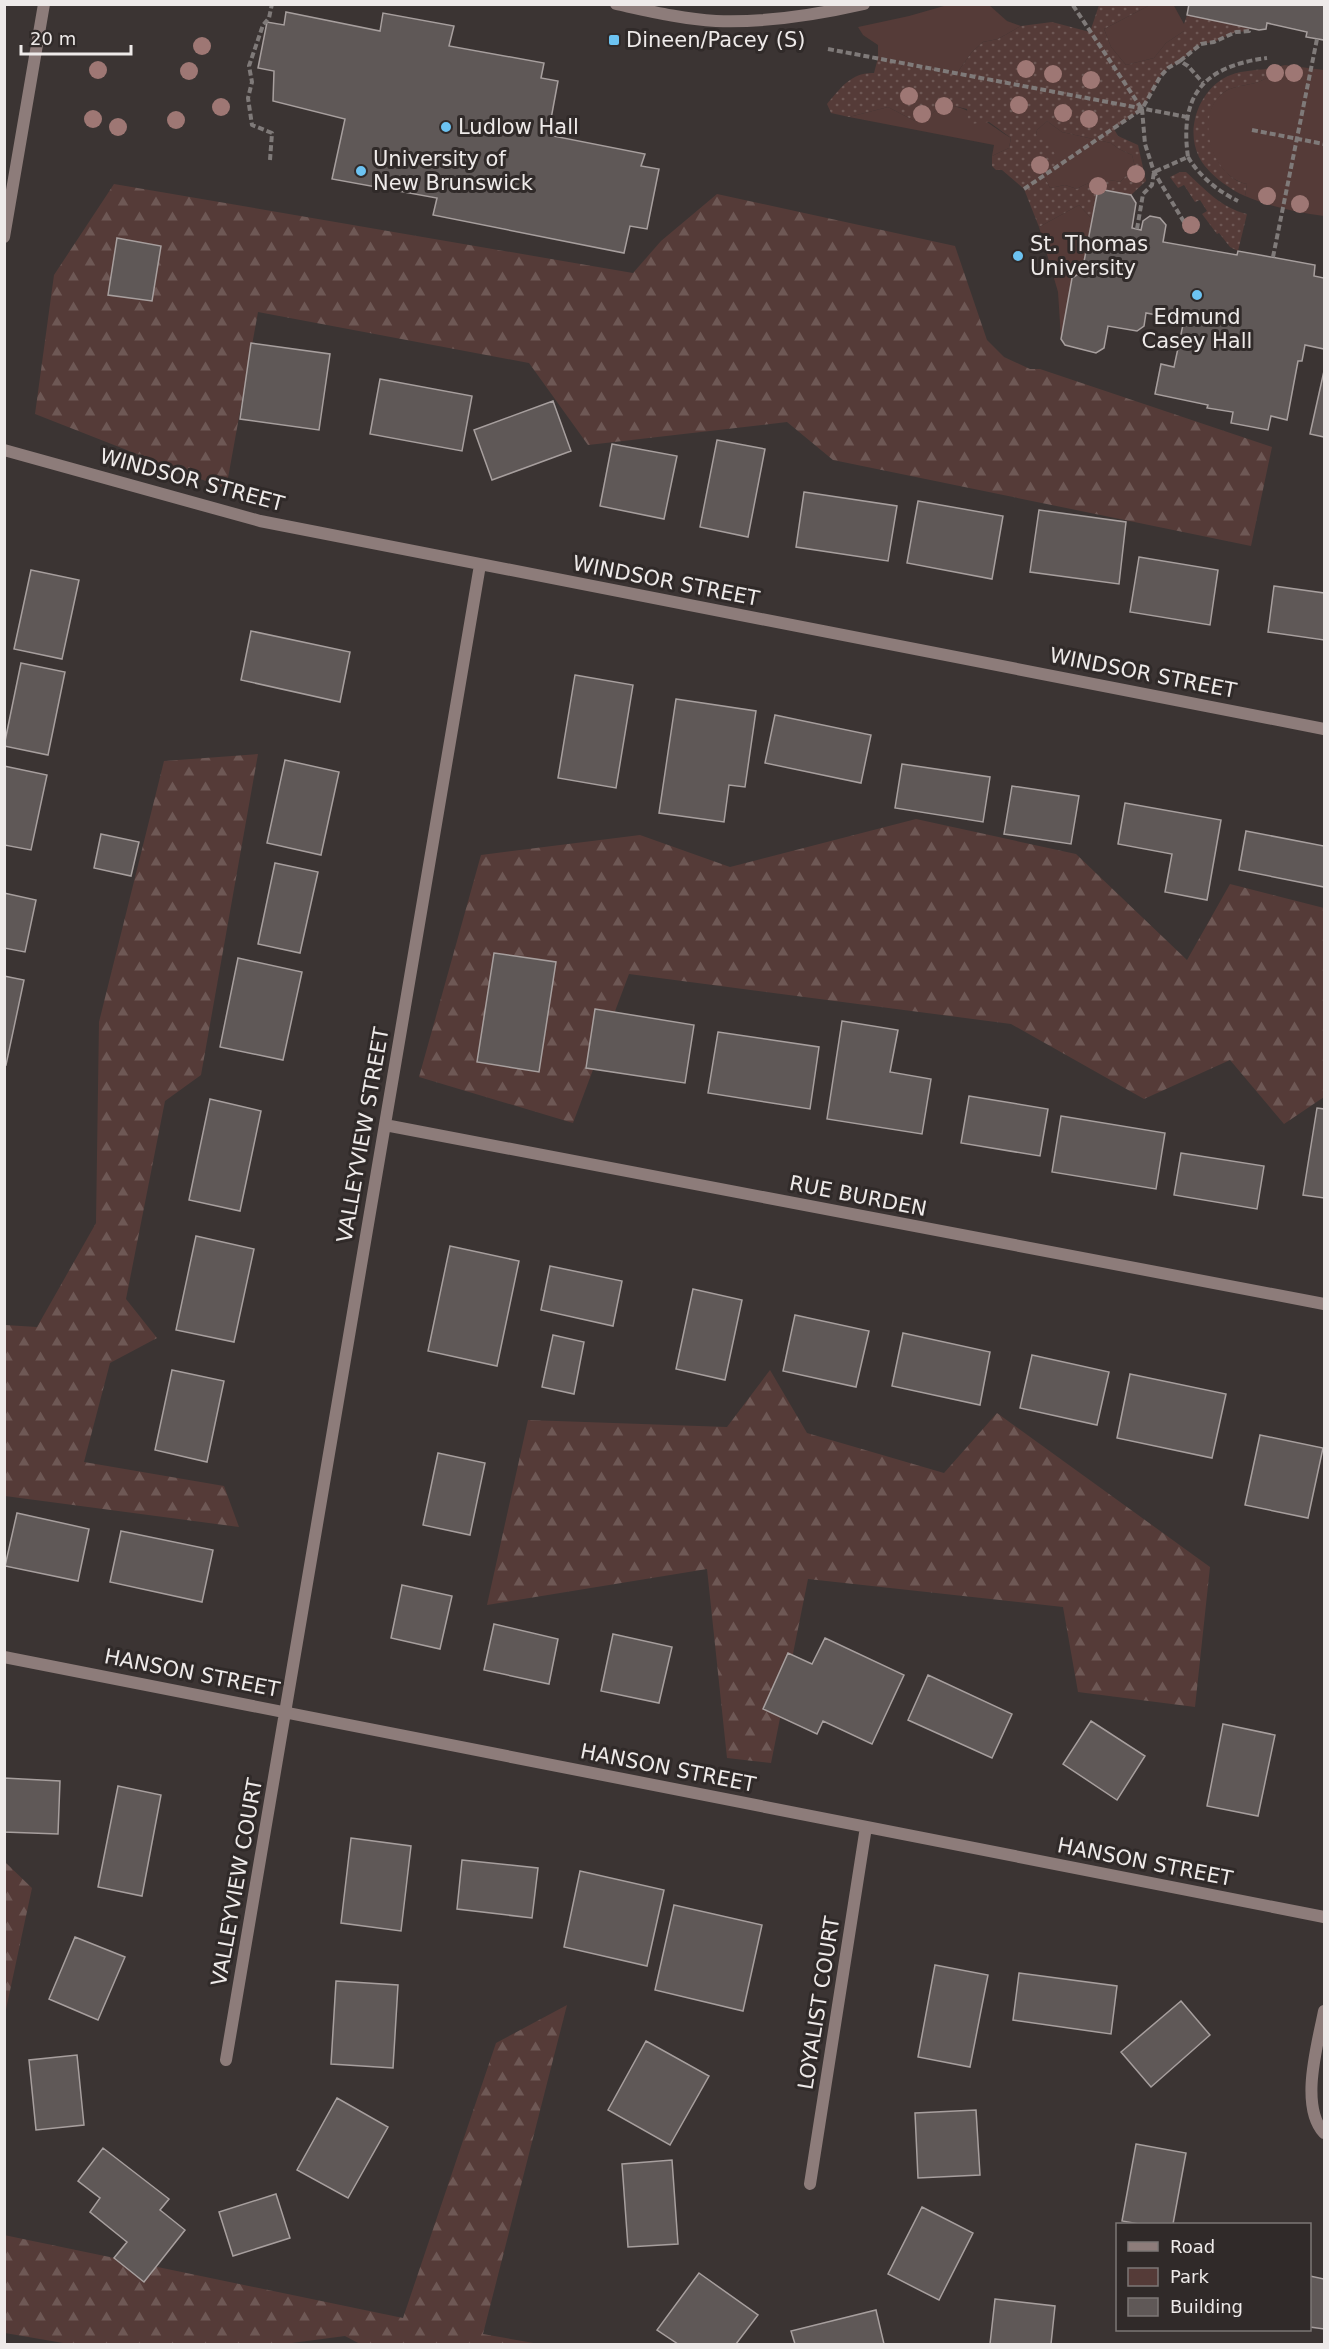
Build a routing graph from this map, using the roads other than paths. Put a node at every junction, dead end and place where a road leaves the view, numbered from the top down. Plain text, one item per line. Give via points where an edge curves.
1 (44, 4) edge
2 (616, 4) edge
3 (864, 4) edge
4 (4, 237) edge
5 (4, 450) edge
6 (480, 565) junction
7 (1324, 729) edge
8 (385, 1125) junction
9 (1324, 1304) edge
10 (4, 1657) edge
11 (285, 1711) junction
12 (866, 1827) junction
13 (1324, 1917) edge
14 (1324, 2011) edge
15 (226, 2060) dead end
16 (1321, 2129) edge
17 (810, 2184) dead end

1 - 4 street
2 - 3 street via 683,17 742,21
5 - 6 street, WINDSOR STREET via 260,521
6 - 7 street, WINDSOR STREET
6 - 8 street, VALLEYVIEW STREET
8 - 9 street, RUE BURDEN
8 - 11 street, VALLEYVIEW STREET
10 - 11 street, HANSON STREET
11 - 12 street, HANSON STREET
11 - 15 street, VALLEYVIEW COURT
12 - 13 street, HANSON STREET
12 - 17 street, LOYALIST COURT
14 - 16 street via 1310,2083

